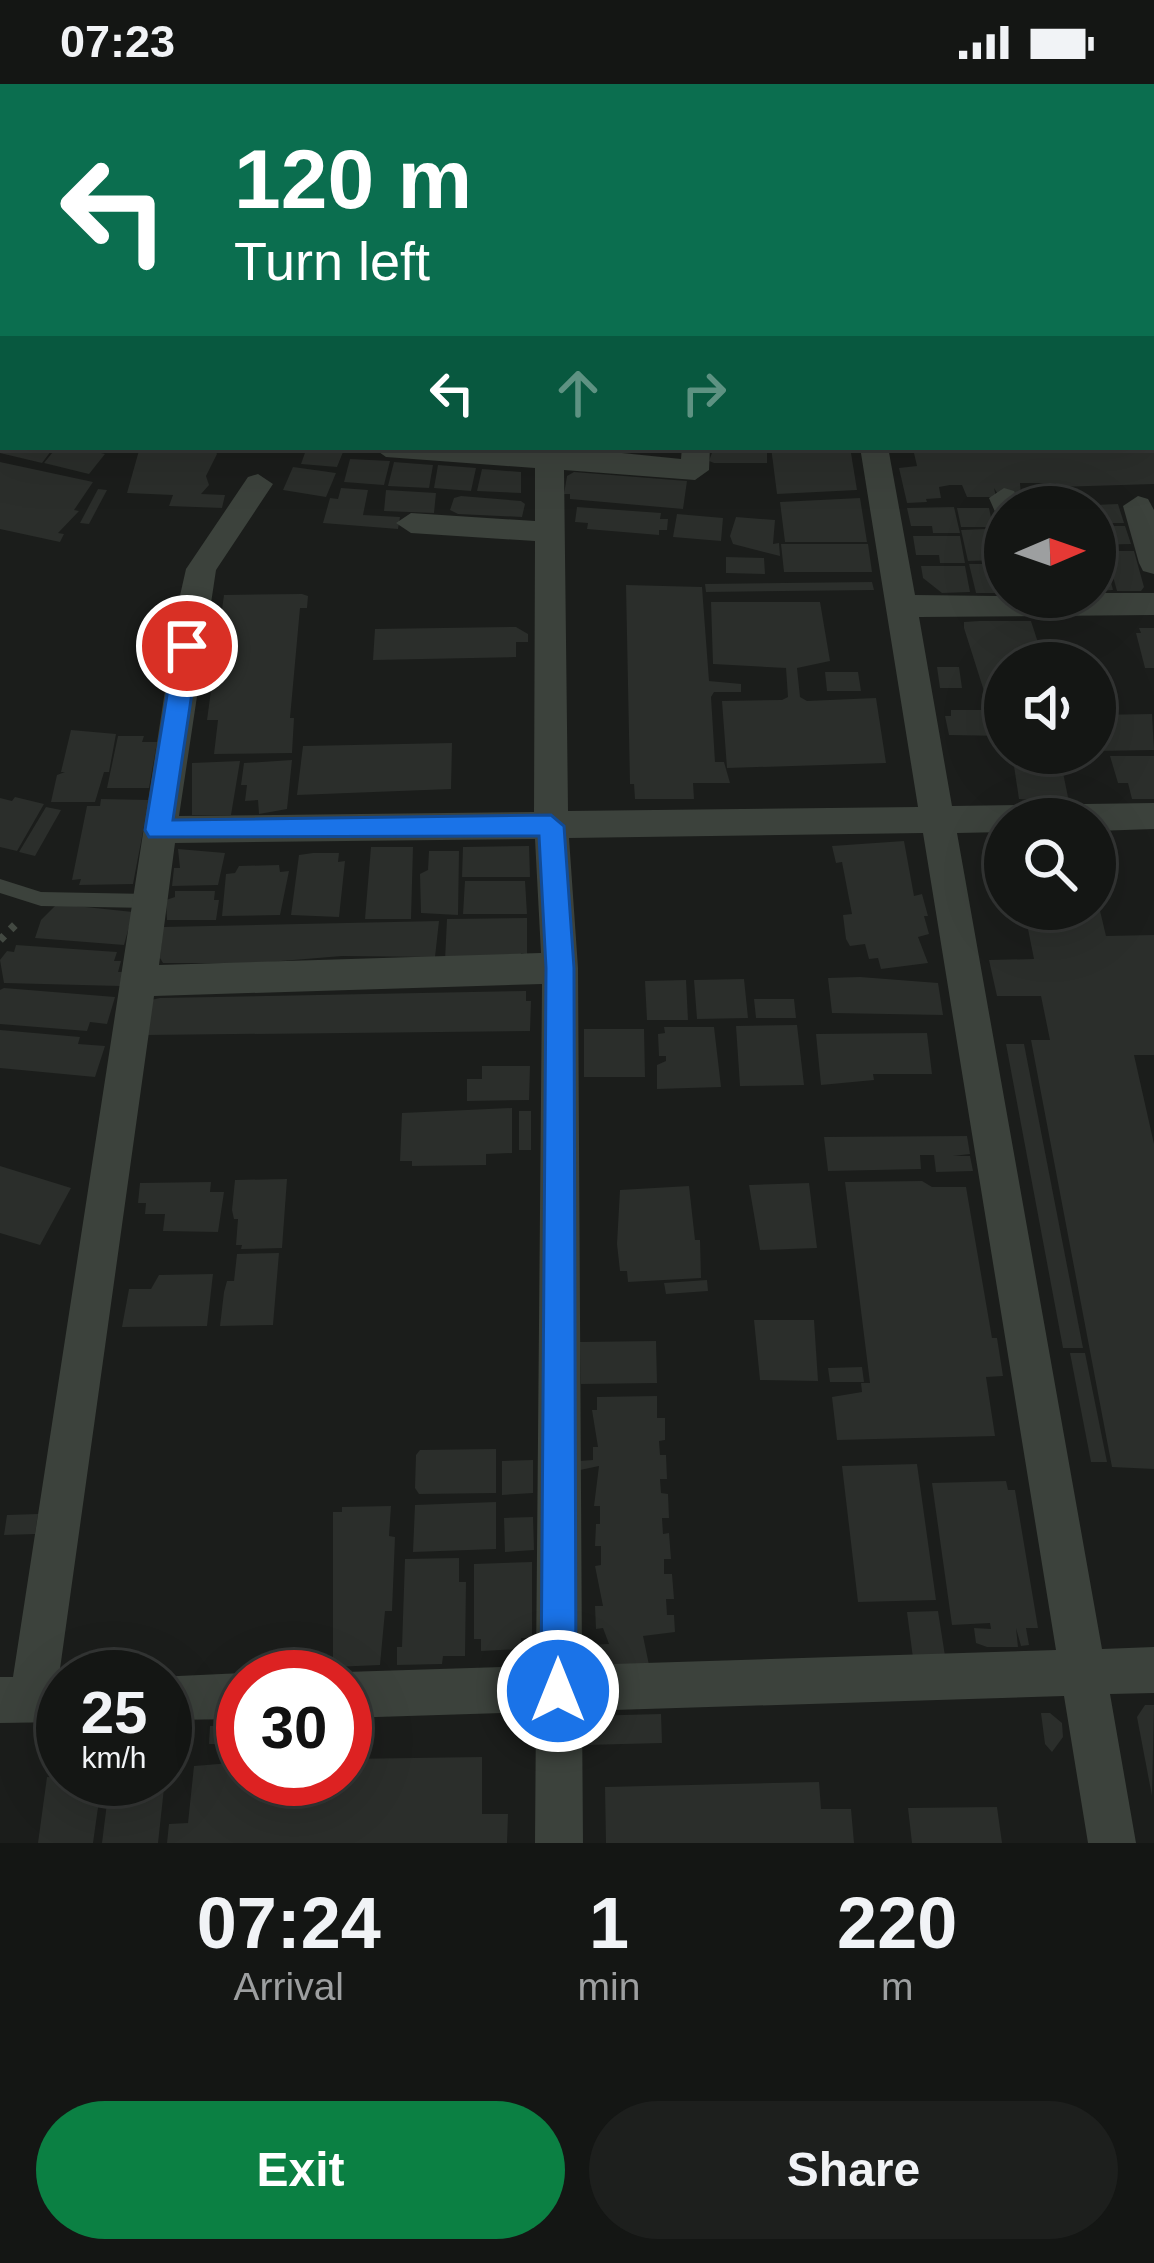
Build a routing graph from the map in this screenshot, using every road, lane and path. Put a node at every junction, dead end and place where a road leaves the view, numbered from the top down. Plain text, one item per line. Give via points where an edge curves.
1 (456, 450) edge
2 (697, 450) edge
3 (875, 450) edge
4 (549, 454) edge
5 (258, 484) dead end
6 (1138, 506) dead end
7 (411, 523) dead end
8 (551, 532) junction
9 (1154, 563) edge
10 (984, 603) edge
11 (1116, 603) edge
12 (1154, 604) edge
13 (901, 606) junction
14 (1154, 816) edge
15 (1116, 817) edge
16 (984, 819) edge
17 (938, 820) junction
18 (551, 826) junction
19 (158, 830) junction
20 (0, 886) edge
21 (149, 901) junction
22 (560, 968) junction
23 (139, 981) junction
24 (1154, 1670) edge
25 (1081, 1671) junction
26 (558, 1691) junction
27 (372, 1694) edge
28 (32, 1699) edge
29 (559, 1843) edge
30 (1112, 1843) edge

1 - 4 street
2 - 4 street via 695,470
3 - 13 street
4 - 8 street
5 - 19 street via 201,569
6 - 9 street
7 - 8 street
8 - 18 street
10 - 13 street
11 - 12 street
13 - 17 street
14 - 15 street
16 - 17 street
17 - 18 street
17 - 25 street
18 - 19 street
18 - 22 street
19 - 21 street
20 - 21 lane via 41,899
21 - 23 street
22 - 23 street
22 - 26 street
23 - 28 street
24 - 25 street
25 - 26 street
25 - 30 street
26 - 27 street
26 - 29 street

